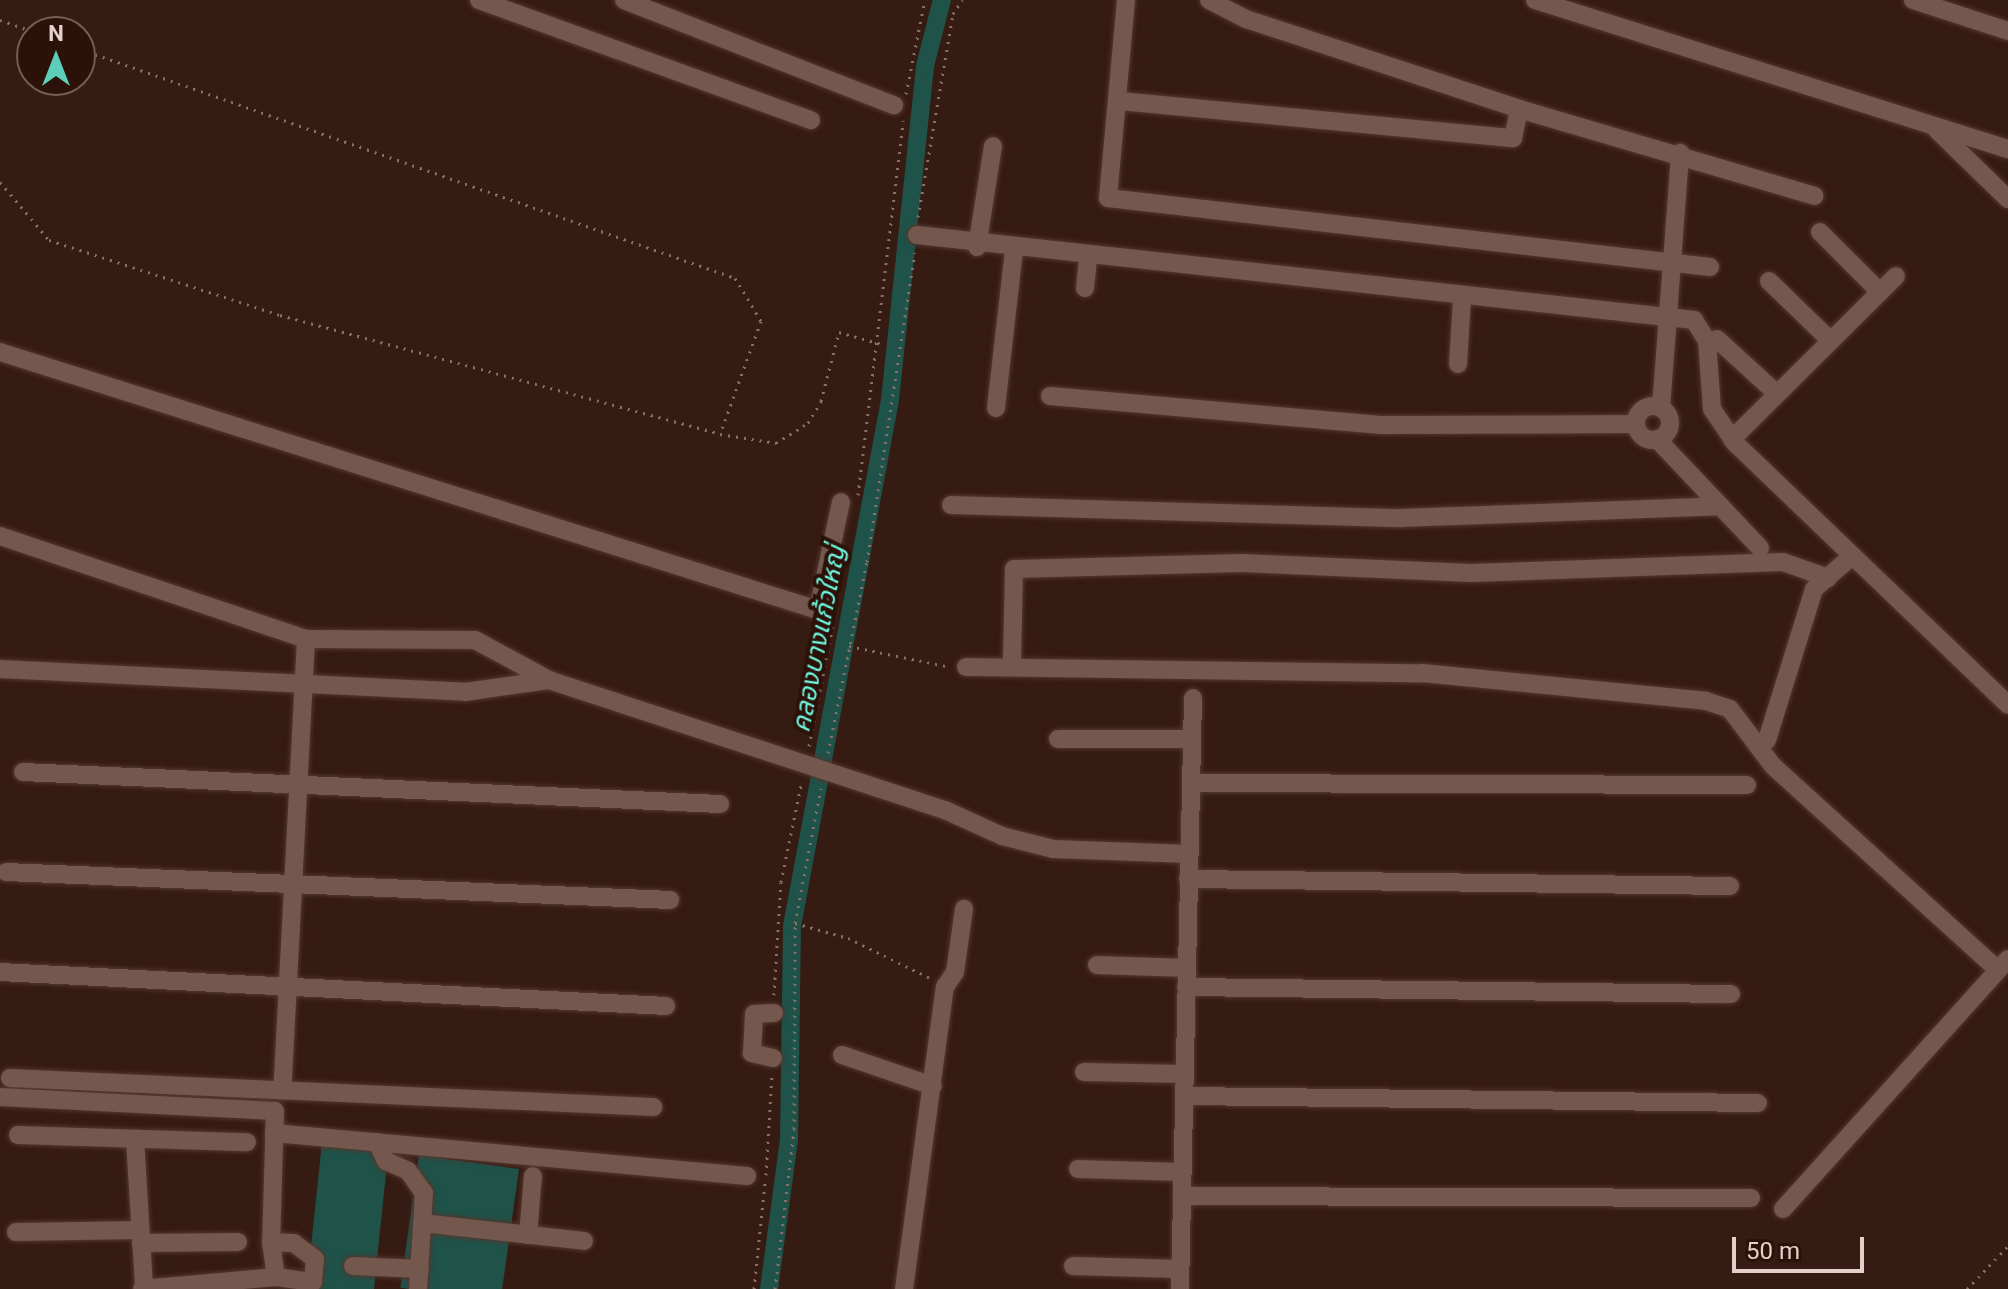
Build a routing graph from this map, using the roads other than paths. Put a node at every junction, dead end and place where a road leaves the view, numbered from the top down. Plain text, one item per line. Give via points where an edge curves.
1 (479, 0) edge
2 (624, 0) edge
3 (1126, 0) edge
4 (1209, 0) edge
5 (1535, 0) edge
6 (1913, 0) edge
7 (2008, 31) edge
8 (1120, 101) junction
9 (894, 105) dead end
10 (1519, 109) junction
11 (811, 120) dead end
12 (1935, 128) junction
13 (993, 146) dead end
14 (2008, 149) edge
15 (1680, 153) junction
16 (1814, 196) dead end
17 (2008, 199) edge
18 (1820, 232) dead end
19 (917, 235) road end
20 (977, 247) junction
21 (1014, 250) junction
22 (1088, 258) junction
23 (1676, 263) junction
24 (1710, 267) dead end
25 (1896, 276) dead end
26 (1769, 281) dead end
27 (1085, 288) dead end
28 (1880, 292) junction
29 (1462, 299) junction
30 (1668, 316) junction
31 (1717, 339) dead end
32 (1831, 341) junction
33 (0, 352) edge
34 (1458, 364) dead end
35 (1777, 394) junction
36 (1050, 396) dead end
37 (996, 408) dead end
38 (1661, 408) junction
39 (1636, 424) junction
40 (1657, 439) junction
41 (1732, 439) junction
42 (848, 504) road end
43 (951, 505) dead end
44 (1721, 506) junction
45 (0, 536) edge
46 (1760, 548) dead end
47 (1851, 557) junction
48 (1828, 578) junction
49 (306, 639) junction
50 (1012, 660) dead end
51 (966, 667) road end
52 (0, 669) edge
53 (549, 680) junction
54 (304, 682) junction
55 (1193, 698) dead end
56 (2008, 705) edge
57 (1058, 739) dead end
58 (1192, 739) junction
59 (1767, 740) dead end
60 (23, 772) dead end
61 (1191, 783) junction
62 (1747, 785) dead end
63 (298, 786) junction
64 (720, 804) dead end
65 (1189, 854) junction
66 (6, 872) dead end
67 (1188, 879) junction
68 (293, 885) junction
69 (1730, 886) dead end
70 (670, 900) dead end
71 (964, 909) dead end
72 (2003, 964) edge
73 (1097, 965) dead end
74 (1187, 968) junction
75 (0, 972) edge
76 (287, 986) junction
77 (1186, 987) junction
78 (1731, 994) dead end
79 (666, 1006) dead end
80 (774, 1013) road end
81 (842, 1055) dead end
82 (773, 1058) road end
83 (1084, 1072) dead end
84 (1184, 1074) junction
85 (10, 1078) dead end
86 (933, 1086) junction
87 (282, 1090) junction
88 (1184, 1096) junction
89 (0, 1097) edge
90 (1758, 1103) dead end
91 (653, 1107) dead end
92 (274, 1133) junction
93 (18, 1135) dead end
94 (135, 1139) junction
95 (247, 1142) dead end
96 (377, 1142) junction
97 (1078, 1169) dead end
98 (1182, 1172) junction
99 (533, 1176) dead end
100 (747, 1176) dead end
101 (1182, 1196) junction
102 (1751, 1198) dead end
103 (1783, 1209) dead end
104 (422, 1223) junction
105 (16, 1232) dead end
106 (528, 1235) junction
107 (141, 1236) junction
108 (584, 1241) dead end
109 (238, 1242) dead end
110 (271, 1242) junction
111 (353, 1266) dead end
112 (1073, 1266) dead end
113 (420, 1269) junction
114 (1180, 1269) junction
115 (276, 1277) junction
116 (315, 1286) edge
117 (143, 1288) edge
118 (418, 1289) edge
119 (904, 1289) edge
120 (1180, 1289) edge

1 - 11 street
2 - 9 street
3 - 8 street
4 - 10 street via 1246,19
5 - 12 street
6 - 7 street
8 - 10 street via 1513,138
8 - 23 street via 1108,198
10 - 15 street
12 - 14 street
12 - 17 street
13 - 20 street
15 - 16 street
15 - 23 street
18 - 28 street
19 - 20 street
20 - 21 street
21 - 22 street
21 - 37 street
22 - 27 street
22 - 29 street
23 - 24 street
23 - 30 street
25 - 28 street
26 - 32 street
28 - 32 street
29 - 30 street
29 - 34 street
30 - 38 street
30 - 41 street via 1694,320 1707,341 1708,396
31 - 35 street
32 - 35 street
33 - 42 street via 818,610
35 - 41 street
36 - 39 street via 1381,425
38 - 39 street via 1646,408
38 - 40 street via 1670,421
39 - 40 street via 1641,435
40 - 44 street
41 - 47 street
43 - 44 street via 1401,518
44 - 46 street
45 - 49 street
47 - 48 street
47 - 56 street
48 - 50 street via 1783,562 1471,573 1242,563 1014,569
48 - 59 street via 1814,589
49 - 53 street via 475,640
49 - 54 street
51 - 72 street via 1422,673 1706,701 1730,709 1773,766
52 - 54 street
53 - 54 street via 465,692
53 - 65 street via 1053,849
54 - 63 street
55 - 58 street
57 - 58 street
58 - 61 street
60 - 63 street
61 - 62 street
61 - 65 street
63 - 64 street
63 - 68 street
65 - 67 street
66 - 68 street
67 - 69 street
67 - 74 street
68 - 70 street
68 - 76 street
71 - 86 street via 955,972 945,987
72 - 103 street
73 - 74 street
74 - 77 street
75 - 76 street
76 - 79 street
76 - 87 street
77 - 78 street
77 - 84 street
80 - 82 street via 754,1014 752,1053
81 - 86 street
83 - 84 street
84 - 88 street
85 - 87 street
86 - 119 street
87 - 91 street
88 - 90 street
88 - 98 street
89 - 92 street via 275,1111
92 - 96 street
92 - 110 street
93 - 94 street
94 - 95 street
94 - 107 street
96 - 100 street
96 - 104 street via 386,1161 408,1171 424,1193
97 - 98 street
98 - 101 street
99 - 106 street
101 - 102 street
101 - 114 street
104 - 106 street
104 - 113 street
105 - 107 street
106 - 108 street
107 - 109 street
107 - 117 street
110 - 115 street
110 - 116 street via 294,1243 315,1259
111 - 113 street
112 - 114 street
113 - 118 street
114 - 120 street
115 - 116 street
115 - 117 street

